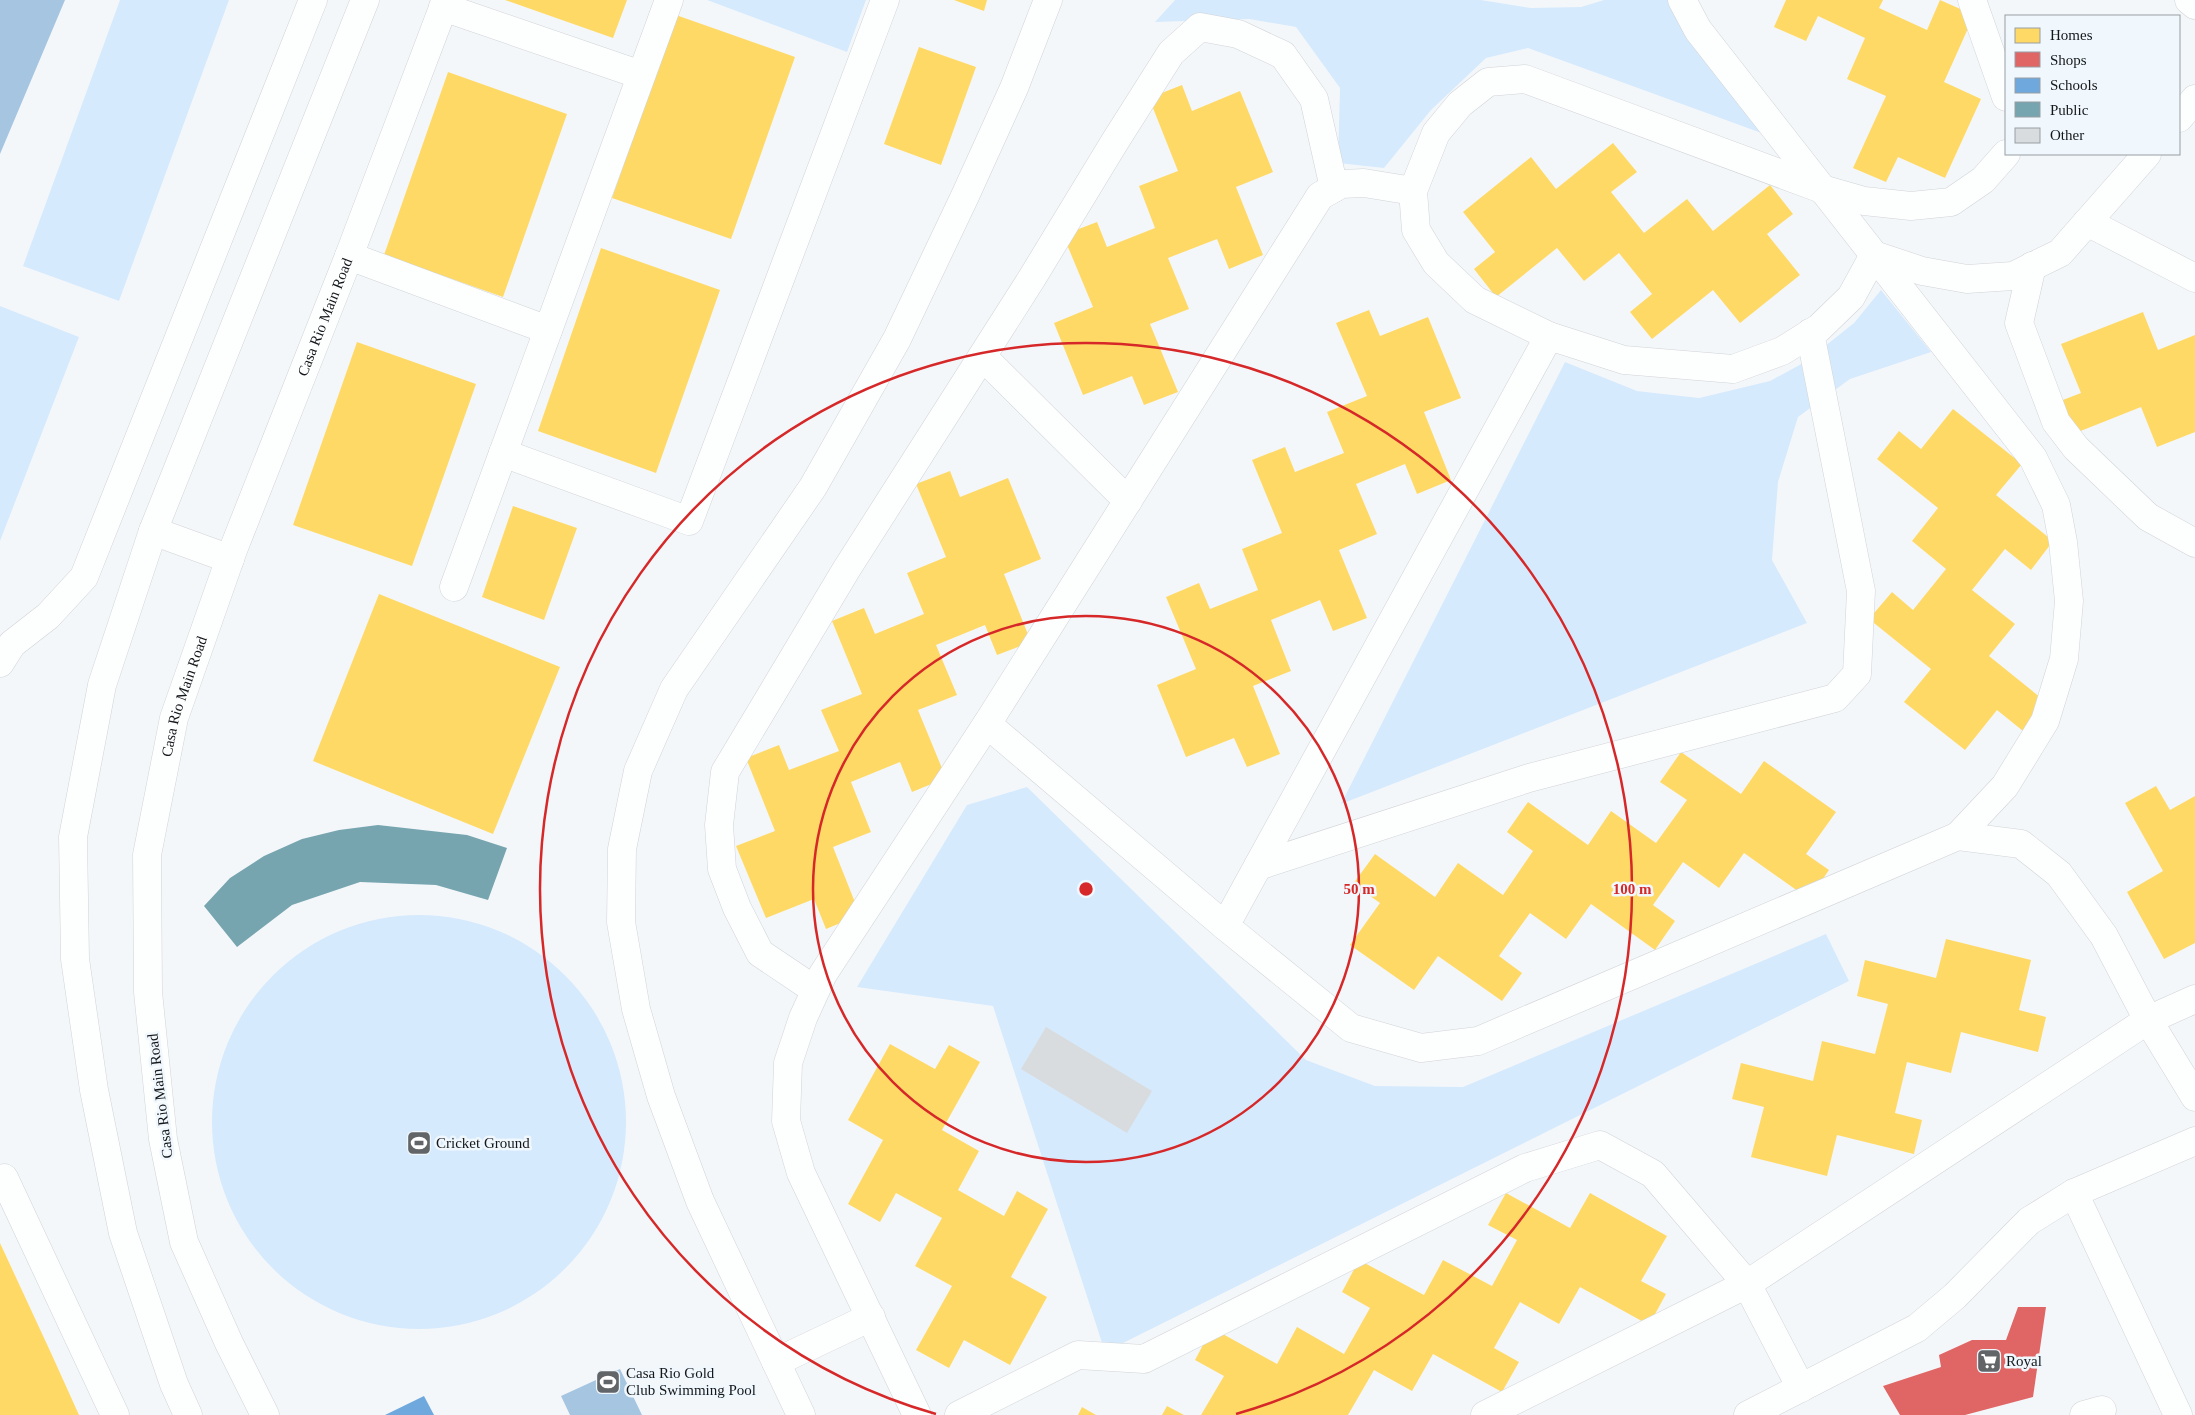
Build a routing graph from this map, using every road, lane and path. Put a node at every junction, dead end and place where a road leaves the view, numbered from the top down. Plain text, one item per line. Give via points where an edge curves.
1 (313, 0) edge
2 (365, 0) edge
3 (669, 0) edge
4 (885, 0) edge
5 (1048, 0) edge
6 (1682, 0) edge
7 (1972, 0) edge
8 (2189, 0) edge
9 (445, 3) edge
10 (2195, 5) edge
11 (641, 75) junction
12 (2005, 94) edge
13 (2195, 99) edge
14 (2180, 117) edge
15 (2005, 155) edge
16 (2146, 155) edge
17 (1334, 188) junction
18 (1822, 189) junction
19 (1413, 191) junction
20 (2088, 222) junction
21 (1874, 255) junction
22 (349, 256) junction
23 (2032, 266) junction
24 (2195, 278) edge
25 (548, 330) junction
26 (1810, 333) junction
27 (1549, 336) junction
28 (983, 357) junction
29 (503, 453) junction
30 (1128, 501) junction
31 (153, 532) junction
32 (2195, 543) edge
33 (230, 559) junction
34 (454, 587) dead end
35 (0, 663) edge
36 (987, 724) junction
37 (1958, 836) junction
38 (1258, 866) junction
39 (1225, 926) junction
40 (815, 990) junction
41 (2195, 999) edge
42 (2148, 1020) junction
43 (2195, 1097) edge
44 (2195, 1141) edge
45 (0, 1180) edge
46 (2074, 1193) junction
47 (1747, 1284) junction
48 (871, 1317) junction
49 (776, 1362) junction
50 (1801, 1388) junction
51 (115, 1415) edge
52 (188, 1415) edge
53 (265, 1415) edge
54 (801, 1415) edge
55 (918, 1415) edge
56 (959, 1415) edge
57 (1485, 1415) edge
58 (1748, 1415) edge
59 (2178, 1415) edge

1 - 35 street via 84,577 48,616 12,644
2 - 31 street
3 - 11 street
4 - 29 street via 689,521
5 - 49 street via 1006,106 897,339 813,486 674,688 638,771 622,849 621,922 636,1009 661,1096 700,1201
6 - 18 street via 1698,30
7 - 12 street
8 - 10 street
9 - 11 street
9 - 22 street, Casa Rio Main Road
11 - 25 street
13 - 14 street
15 - 18 street via 1984,180 1951,202 1901,205 1864,201
16 - 20 street
17 - 19 street via 1341,184 1364,183
17 - 28 street via 1314,99 1283,55 1238,34 1200,27 1171,53
17 - 30 street via 1320,196
18 - 19 street via 1525,79 1488,82 1460,104 1436,133
18 - 21 street
19 - 27 street via 1416,230 1436,263 1475,300
20 - 23 street via 2060,253
20 - 24 street
21 - 23 street via 1922,270 1967,279 2013,276
21 - 26 street via 1851,297
21 - 37 street via 2033,458 2056,505 2063,542 2069,601 2064,659 2046,721 2006,786
22 - 25 street
22 - 33 street, Casa Rio Main Road
23 - 32 street via 2018,323 2056,422 2076,448 2148,517
25 - 29 street
26 - 27 street via 1782,352 1732,369 1624,360
26 - 38 street via 1861,591 1857,674 1835,698 1529,778
27 - 38 street
28 - 30 street
28 - 40 street via 846,570 725,772 719,824 722,869 738,908 760,953
29 - 34 street
30 - 36 street
31 - 33 street
31 - 52 street via 102,685 73,837 75,959 94,1090 123,1233 174,1384
33 - 53 street, Casa Rio Main Road via 174,718 147,855 148,992 163,1139 184,1242
36 - 39 street
36 - 40 street
37 - 39 street via 1478,1042 1420,1048 1351,1028
37 - 42 street via 2021,844 2059,874 2104,936
38 - 39 street
40 - 48 street via 788,1063 786,1120 801,1173
41 - 42 street
42 - 43 street
42 - 47 street
44 - 46 street
45 - 51 street via 4,1178
46 - 50 street via 2029,1221 1955,1296 1917,1328
46 - 59 street
47 - 50 street
47 - 56 street via 1653,1174 1600,1146 1525,1168 1144,1359 1078,1355
47 - 57 street
48 - 49 street
48 - 55 street
49 - 54 street
50 - 58 street

